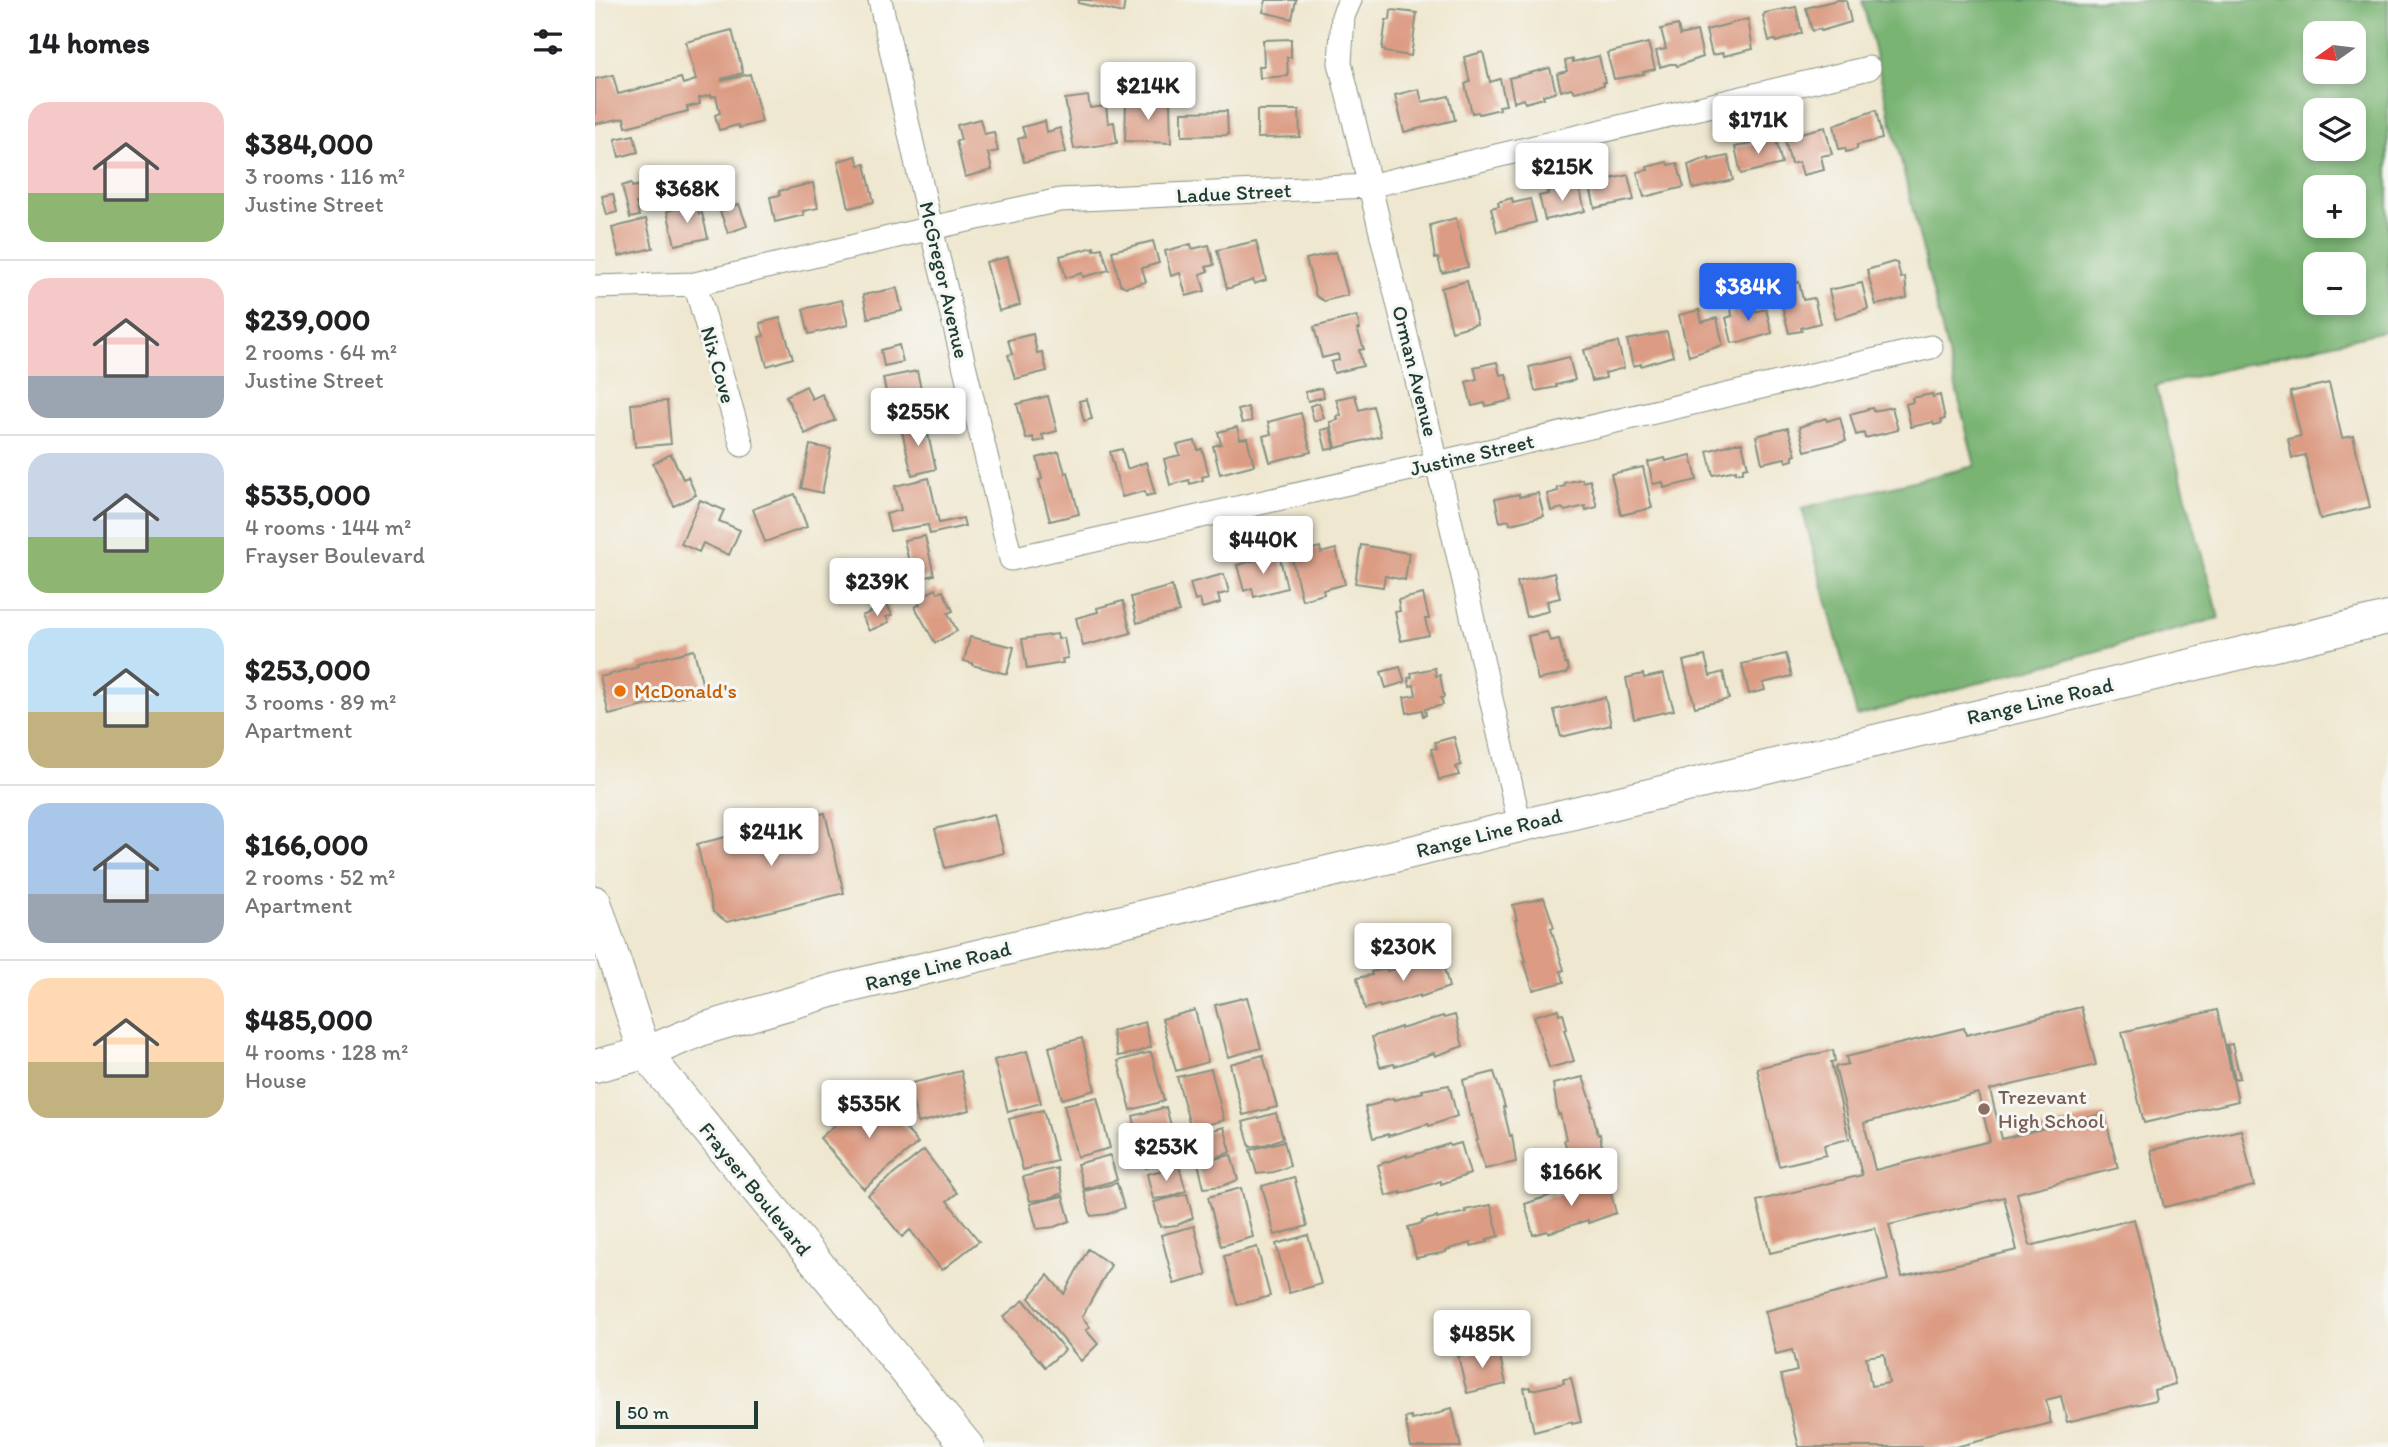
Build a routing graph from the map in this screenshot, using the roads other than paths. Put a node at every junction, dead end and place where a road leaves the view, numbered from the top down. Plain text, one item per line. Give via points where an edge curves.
1 (880, 0) edge
2 (1350, 0) edge
3 (1869, 68) dead end
4 (1369, 186) junction
5 (931, 228) junction
6 (695, 284) junction
7 (595, 287) edge
8 (1931, 347) dead end
9 (742, 446) dead end
10 (1437, 463) junction
11 (1011, 559) joint
12 (2388, 618) edge
13 (1520, 825) junction
14 (595, 902) edge
15 (645, 1053) junction
16 (595, 1066) edge
17 (968, 1447) edge

1 - 5 street, McGregor Avenue
2 - 4 street, Orman Avenue via 1343,16 1340,63
3 - 4 street, Ladue Street
4 - 5 street, Ladue Street via 1060,200
4 - 10 street, Orman Avenue
5 - 6 street, Ladue Street
5 - 11 street, McGregor Avenue
6 - 7 street, Ladue Street
6 - 9 street, Nix Cove
8 - 10 street, Justine Street
10 - 11 street, Justine Street
10 - 13 street, Orman Avenue
12 - 13 main road, Range Line Road
13 - 15 main road, Range Line Road via 835,990 703,1029
14 - 15 main road, Frayser Boulevard
15 - 16 main road, Range Line Road
15 - 17 main road, Frayser Boulevard

